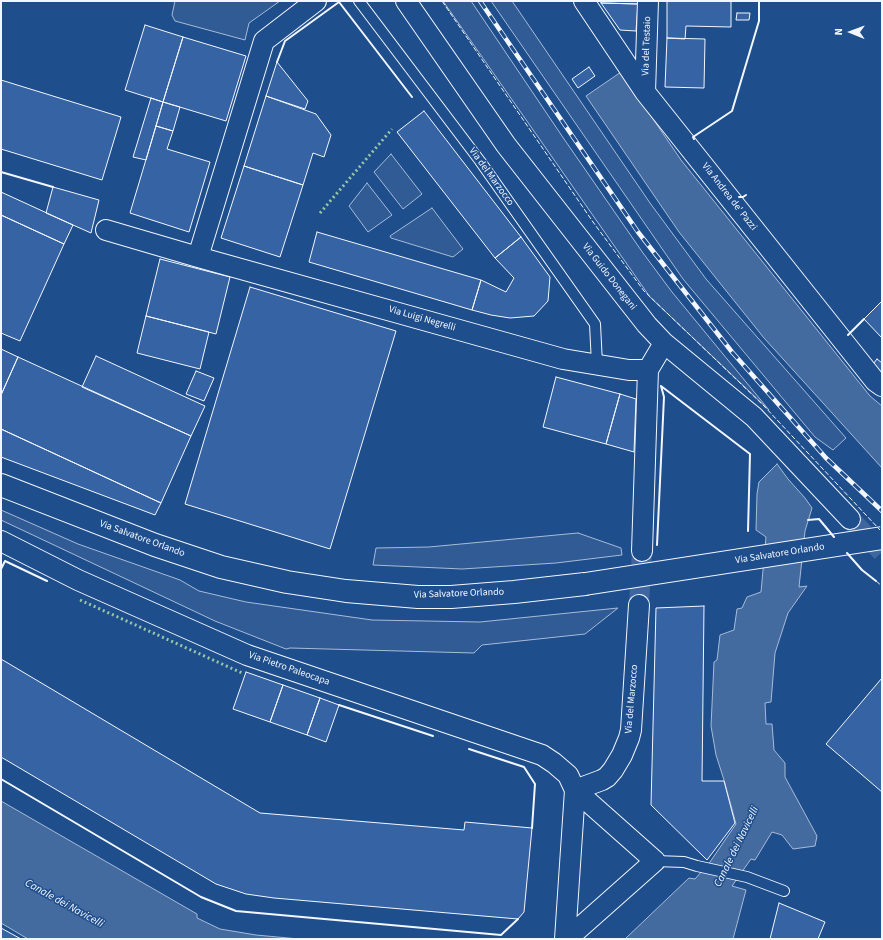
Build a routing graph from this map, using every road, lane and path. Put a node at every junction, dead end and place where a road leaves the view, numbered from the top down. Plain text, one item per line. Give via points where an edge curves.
1 (316, 1) edge
2 (358, 1) edge
3 (406, 1) edge
4 (584, 1) edge
5 (648, 1) edge
6 (646, 92) junction
7 (106, 230) dead end
8 (198, 257) junction
9 (664, 343) junction
10 (597, 364) junction
11 (648, 370) junction
12 (882, 386) edge
13 (1, 485) edge
14 (850, 519) tunnel mouth
15 (882, 538) edge
16 (1, 540) edge
17 (642, 551) tunnel mouth
18 (639, 604) tunnel mouth
19 (575, 790) junction
20 (655, 861) junction
21 (784, 891) dead end
22 (566, 939) edge

1 - 8 street via 264,42
2 - 10 lane, Via del Marzocco via 480,161 595,324
3 - 9 street, Via Guido Donegani via 506,145 630,304
4 - 6 street, Via Andrea de' Pazzi
5 - 6 street, Via del Testaio
6 - 12 street, Via Andrea de' Pazzi via 875,381
7 - 8 street, Via Luigi Negrelli
8 - 10 street, Via Luigi Negrelli via 563,359
9 - 11 street
9 - 14 street, Via Guido Donegani via 754,417
10 - 11 street, Via Luigi Negrelli via 629,370
11 - 17 street
13 - 15 main road, Via Salvatore Orlando, bridge via 155,545 221,567 287,582 346,591 418,597 451,597 586,584
16 - 19 street, Via Pietro Paleocapa via 78,580 247,655 542,755 568,776
18 - 19 street, Via del Marzocco via 629,738 622,755 607,777
19 - 20 street
19 - 22 street
20 - 21 lane via 684,862 747,877
20 - 22 street

